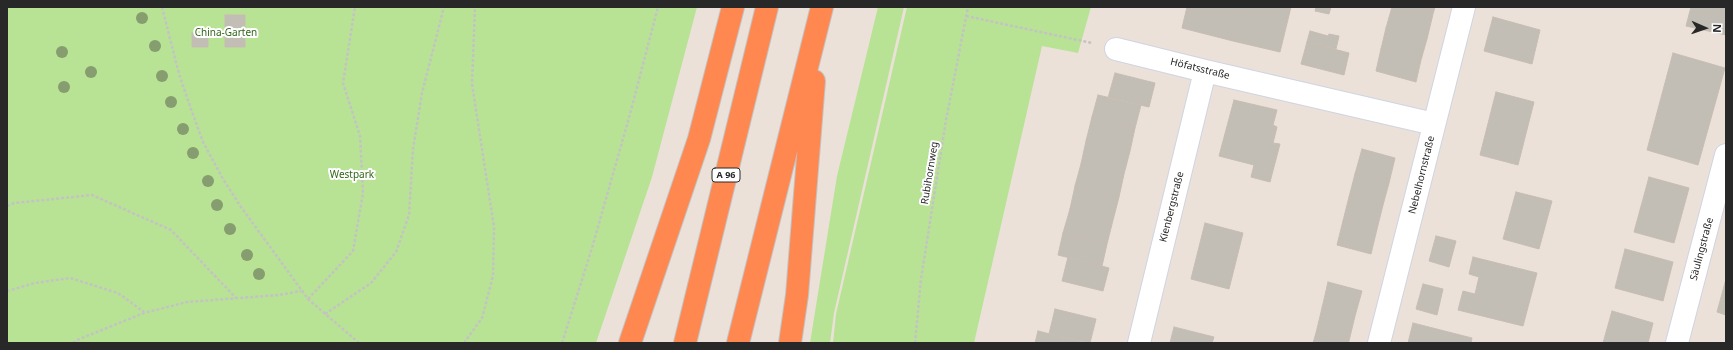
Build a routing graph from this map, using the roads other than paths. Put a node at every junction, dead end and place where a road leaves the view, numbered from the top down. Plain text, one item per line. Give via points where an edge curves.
1 (734, 7) edge
2 (767, 7) edge
3 (1464, 7) edge
4 (821, 11) edge
5 (1116, 48) road end
6 (1205, 71) junction
7 (1434, 124) junction
8 (1726, 155) edge
9 (630, 343) edge
10 (685, 343) edge
11 (738, 343) edge
12 (790, 343) edge
13 (1139, 343) edge
14 (1379, 343) edge
15 (1677, 343) edge

1 - 9 highway via 699,139
2 - 10 highway, A 96
3 - 7 street, Nebelhornstraße
4 - 11 highway
4 - 12 highway via 797,295
5 - 6 street, Höfatsstraße
6 - 7 street, Höfatsstraße
6 - 13 street, Kienbergstraße
7 - 14 street, Nebelhornstraße
8 - 15 street, Säulingstraße

